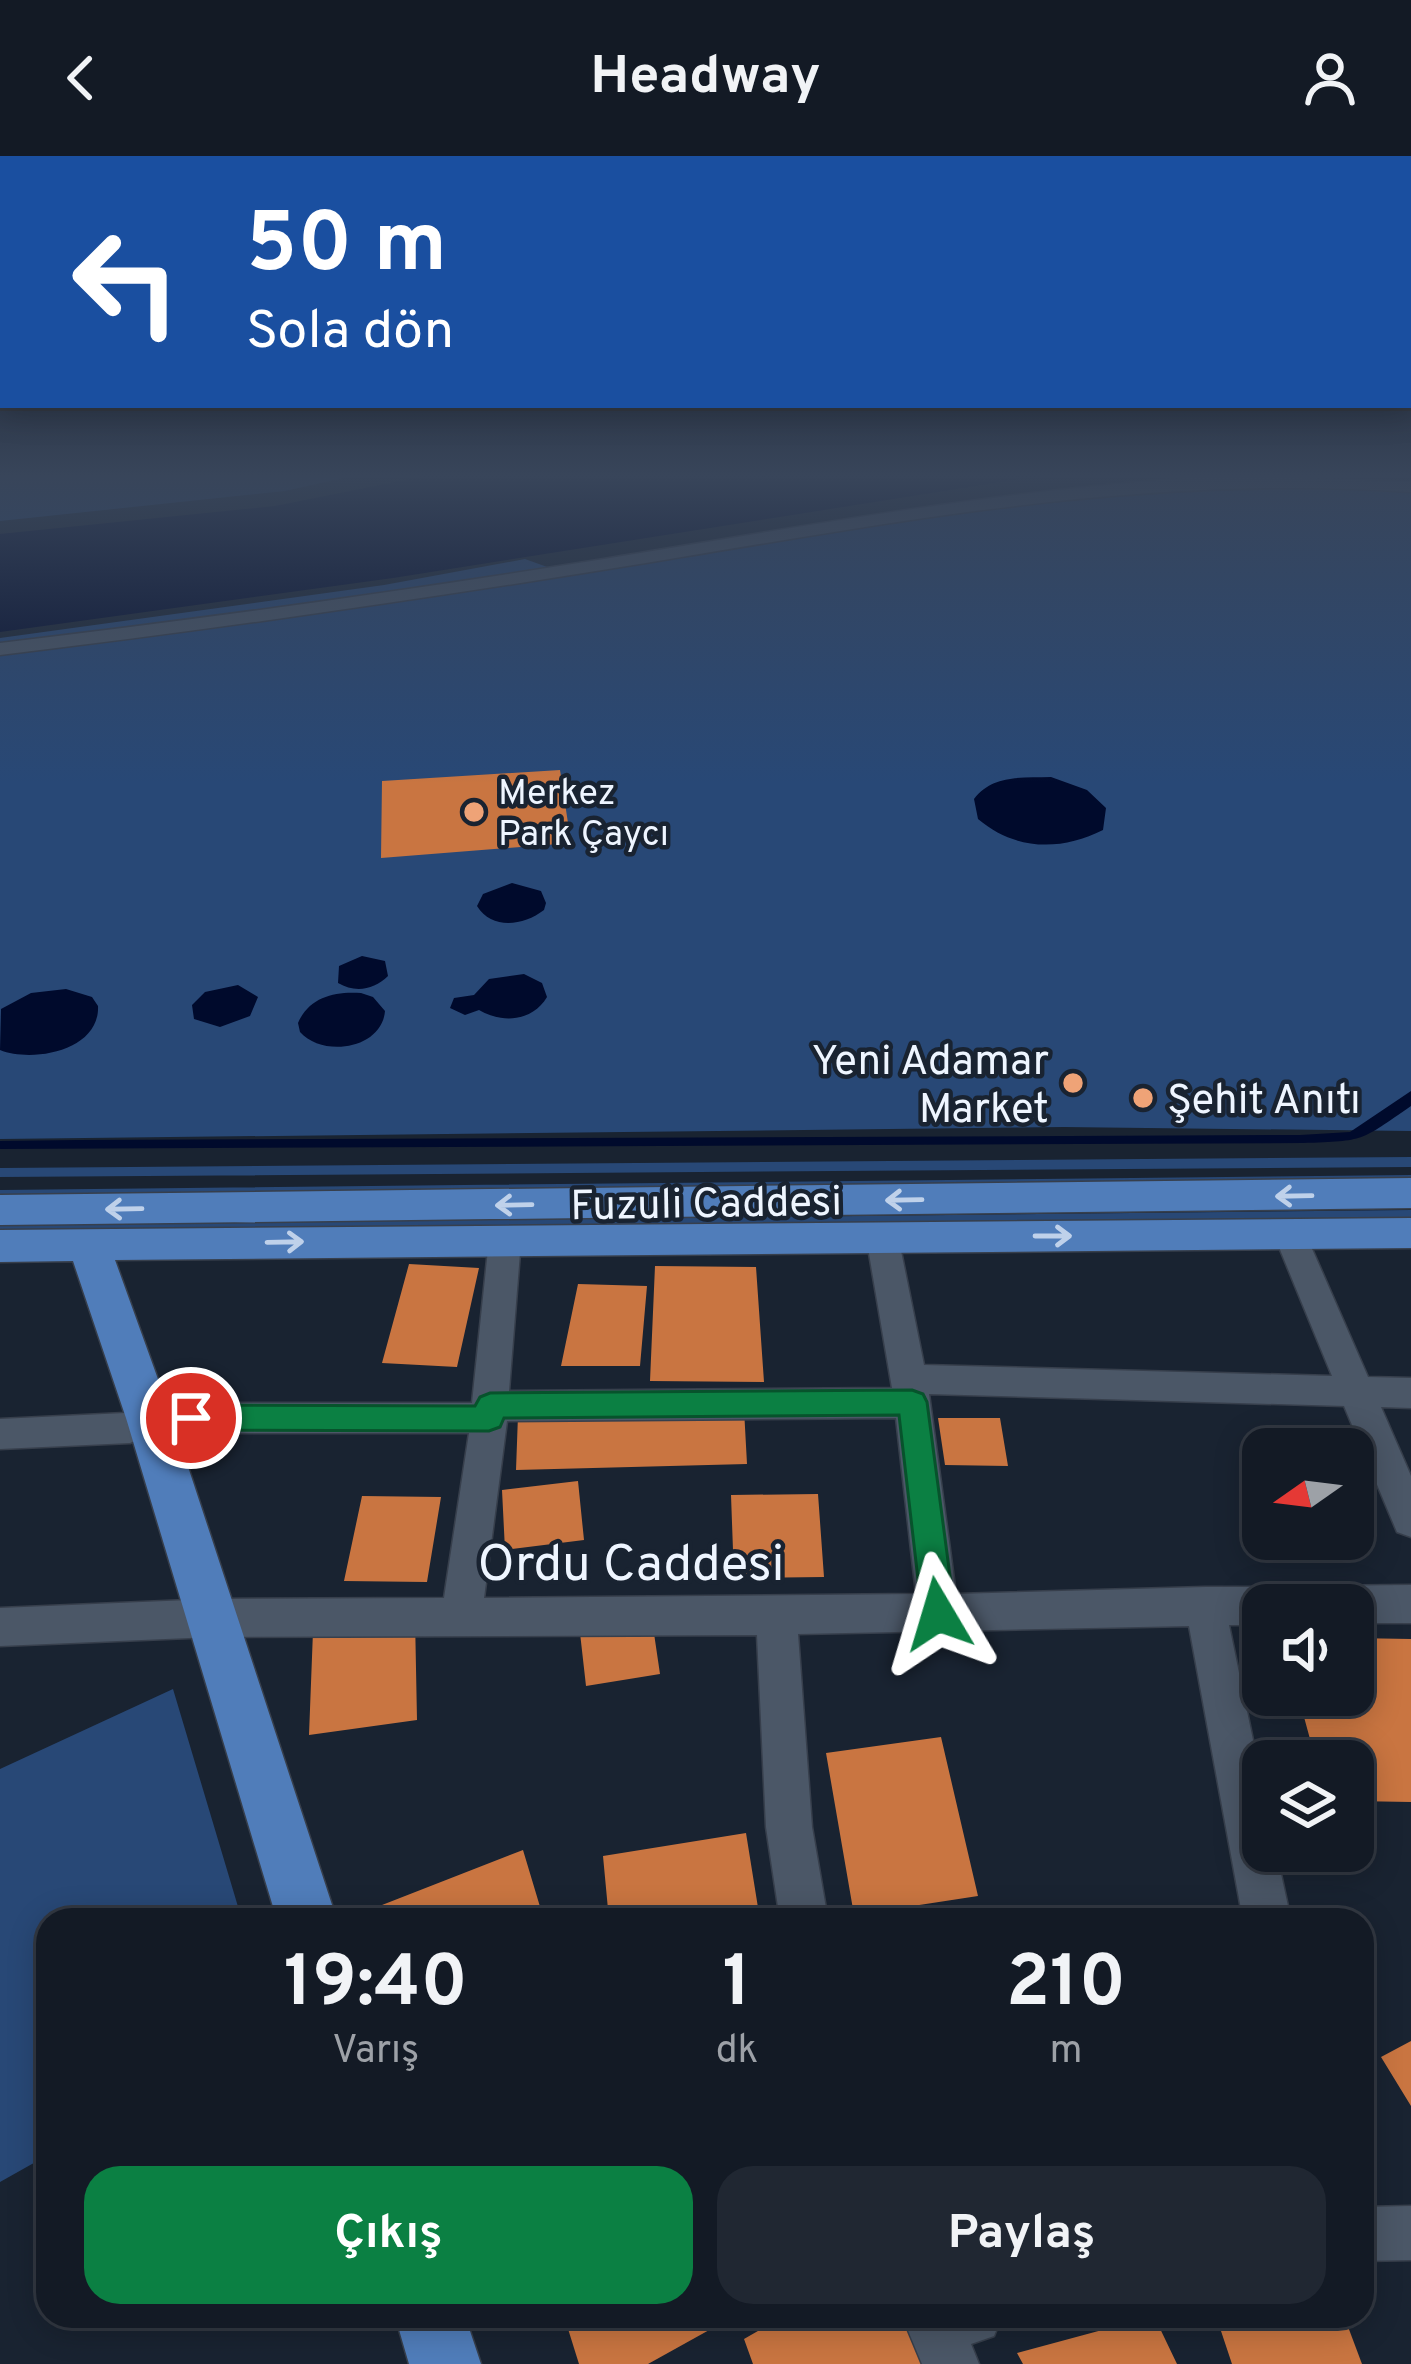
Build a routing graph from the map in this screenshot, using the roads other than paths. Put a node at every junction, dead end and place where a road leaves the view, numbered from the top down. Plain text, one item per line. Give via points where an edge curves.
1 (533, 577) edge
2 (0, 649) edge
3 (1411, 1193) edge
4 (0, 1210) edge
5 (1411, 1234) edge
6 (1290, 1235) junction
7 (882, 1236) junction
8 (505, 1240) junction
9 (88, 1244) junction
10 (0, 1246) edge
11 (911, 1391) junction
12 (1354, 1392) junction
13 (1411, 1393) edge
14 (490, 1412) junction
15 (149, 1418) junction
16 (0, 1434) edge
17 (1411, 1520) edge
18 (1374, 1604) edge
19 (1411, 1604) edge
20 (1205, 1606) junction
21 (1242, 1606) edge
22 (938, 1614) junction
23 (776, 1616) junction
24 (461, 1617) junction
25 (213, 1618) junction
26 (0, 1627) edge
27 (303, 1908) edge
28 (802, 1908) edge
29 (1265, 1908) edge
30 (1411, 2233) edge
31 (1374, 2234) edge
32 (434, 2328) edge
33 (446, 2364) edge

1 - 2 street
3 -> 4 main road, Fuzuli Caddesi
5 - 6 main road, Fuzuli Caddesi
7 -> 6 main road, Fuzuli Caddesi
6 - 12 street
7 - 8 main road, Fuzuli Caddesi
7 - 11 street
9 -> 8 main road, Fuzuli Caddesi
8 - 14 street
9 - 10 main road, Fuzuli Caddesi
9 - 15 main road
11 - 12 street
11 - 14 street
11 - 22 street
12 - 13 street
12 - 17 street
14 - 15 street
14 - 24 street
15 - 16 street via 130,1428
15 - 25 main road
18 - 19 street
20 - 21 street, Ordu Caddesi
20 - 22 street, Ordu Caddesi
20 - 29 street
22 - 23 street, Ordu Caddesi
23 - 24 street, Ordu Caddesi
23 - 28 street
24 - 25 street, Ordu Caddesi
25 - 26 street, Ordu Caddesi
25 - 27 main road
30 - 31 street
32 - 33 main road

